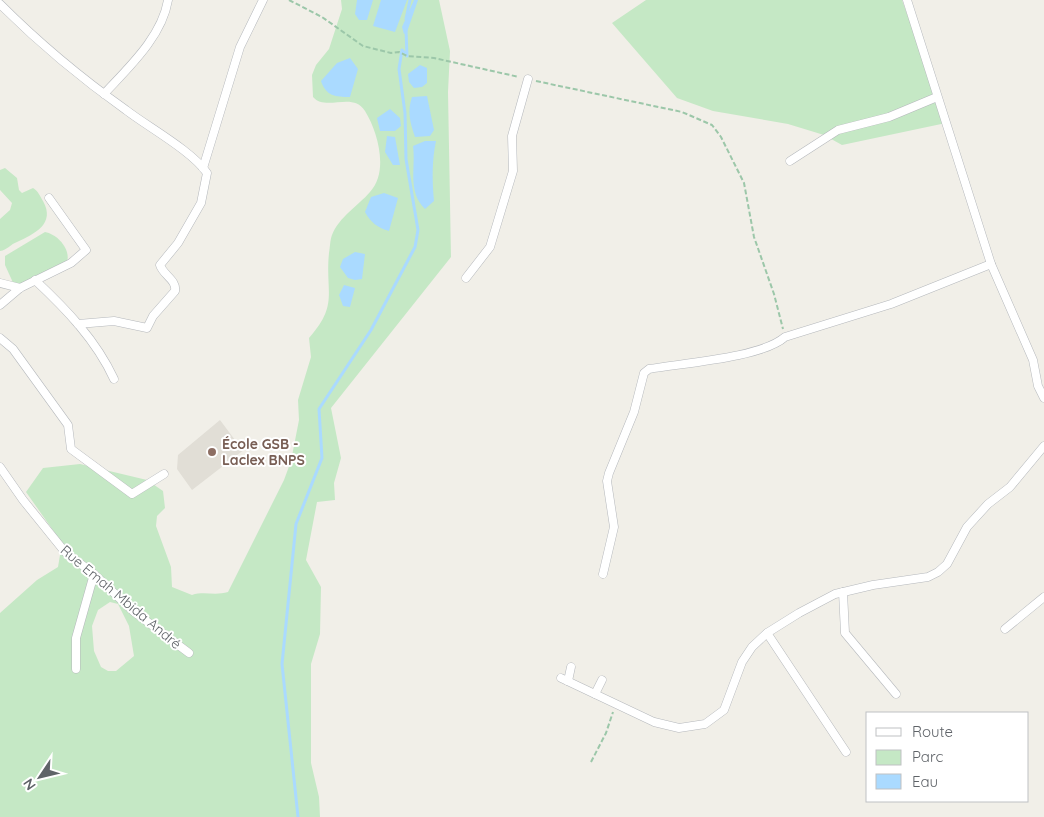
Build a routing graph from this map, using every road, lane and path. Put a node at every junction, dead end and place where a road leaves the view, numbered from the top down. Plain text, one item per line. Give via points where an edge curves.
1 (168, 0) edge
2 (263, 0) edge
3 (289, 0) edge
4 (907, 0) edge
5 (0, 4) edge
6 (528, 79) junction
7 (104, 94) junction
8 (937, 97) junction
9 (790, 161) dead end
10 (203, 168) junction
11 (49, 198) dead end
12 (991, 264) junction
13 (466, 278) dead end
14 (35, 280) junction
15 (0, 283) edge
16 (20, 288) junction
17 (0, 305) edge
18 (78, 324) junction
19 (0, 338) edge
20 (785, 338) junction
21 (114, 379) dead end
22 (1044, 398) edge
23 (1044, 446) edge
24 (1, 473) edge
25 (164, 474) dead end
26 (94, 574) junction
27 (603, 574) dead end
28 (843, 592) junction
29 (1044, 597) edge
30 (1005, 629) dead end
31 (767, 633) junction
32 (189, 653) dead end
33 (572, 667) dead end
34 (76, 669) dead end
35 (602, 680) dead end
36 (595, 694) junction
37 (896, 694) dead end
38 (616, 705) junction
39 (846, 752) dead end
40 (591, 762) dead end

1 - 7 street via 148,43
2 - 10 street via 240,47
3 - 6 path via 322,17 364,46
4 - 8 street
5 - 7 street via 33,36
6 - 13 street via 512,136 513,171 490,247
6 - 20 path via 682,112 712,125 744,183 754,237
7 - 10 street
8 - 9 street via 889,117 838,130
8 - 12 street
10 - 18 street via 207,173 201,203 178,243 160,264 174,283 175,291 147,328 108,321
11 - 14 street via 86,250 70,263
12 - 20 street via 891,304
12 - 22 street via 1034,360 1038,386
14 - 16 street
14 - 18 street
15 - 16 street
16 - 17 street
18 - 21 street
19 - 25 street via 13,349 68,425 71,449 132,494
20 - 27 street via 779,343 734,356 649,369 644,373 634,412 607,481 614,527
23 - 28 street via 1010,487 988,504 967,527 947,564 938,572 928,577
24 - 26 street, Rue Emah Mbida André via 65,552
26 - 32 street, Rue Emah Mbida André via 133,610
26 - 34 street via 76,638
28 - 31 street
28 - 37 street via 845,633
29 - 30 street
31 - 38 street via 742,662 724,710 705,724 679,728 654,722
31 - 39 street
33 - 36 street via 565,679
35 - 36 street
36 - 38 street
38 - 40 path

